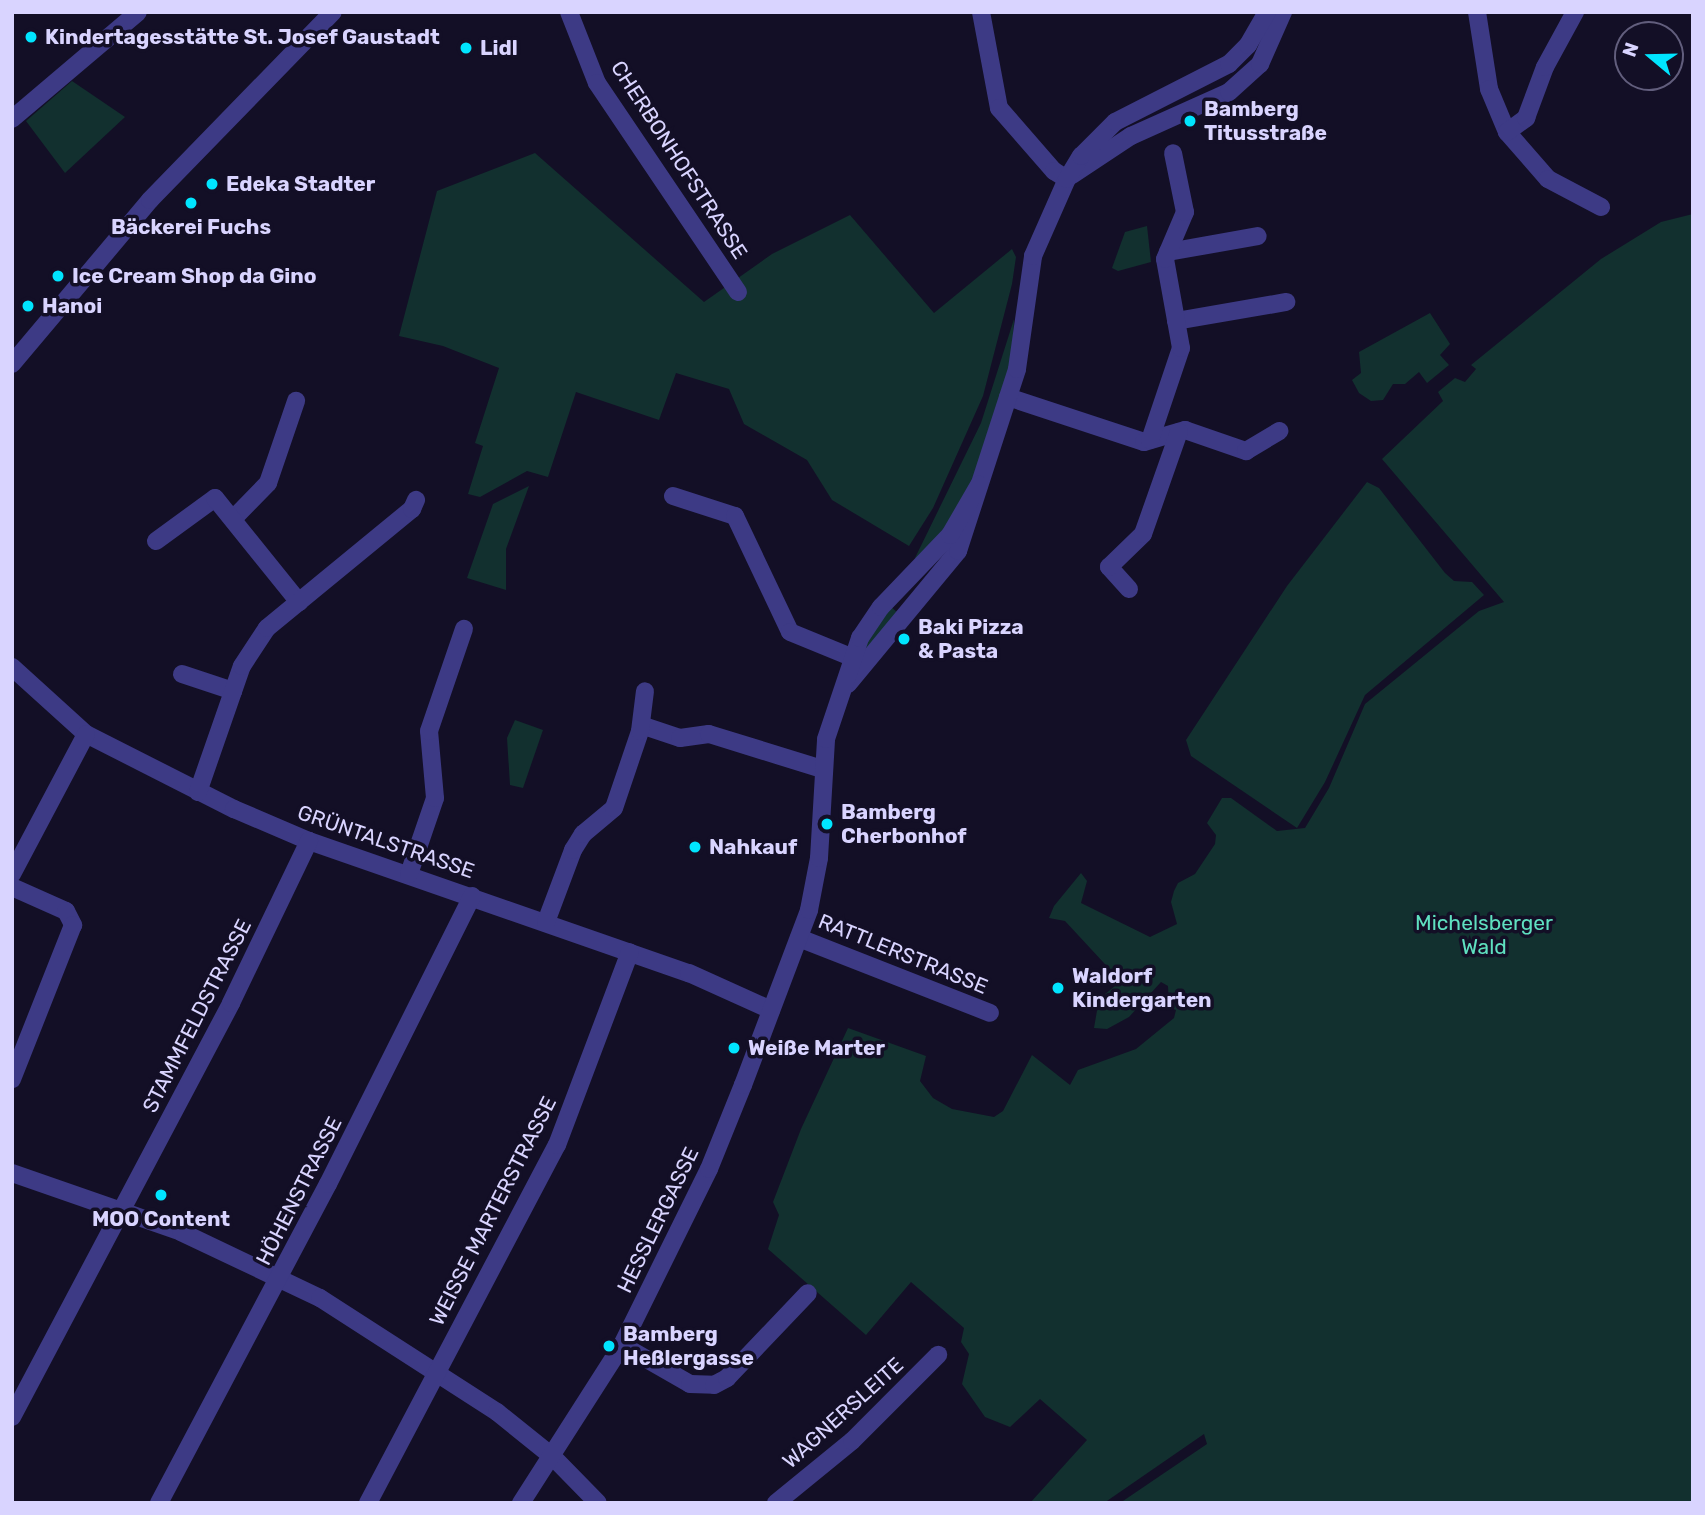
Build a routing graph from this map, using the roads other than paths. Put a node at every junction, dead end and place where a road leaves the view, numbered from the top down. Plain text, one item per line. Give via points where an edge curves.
1 (138, 12) edge
2 (333, 12) edge
3 (569, 12) edge
4 (981, 12) edge
5 (1267, 12) edge
6 (1283, 12) edge
7 (1478, 12) edge
8 (1575, 12) edge
9 (12, 119) edge
10 (1507, 131) junction
11 (1173, 153) dead end
12 (1066, 178) junction
13 (1601, 207) dead end
14 (1258, 236) dead end
15 (1168, 252) junction
16 (738, 292) dead end
17 (1286, 302) dead end
18 (1176, 321) junction
19 (12, 364) edge
20 (1008, 397) junction
21 (296, 401) dead end
22 (1279, 431) dead end
23 (1180, 432) junction
24 (1150, 440) junction
25 (979, 485) junction
26 (673, 495) dead end
27 (416, 500) dead end
28 (234, 518) junction
29 (156, 541) dead end
30 (1129, 589) dead end
31 (299, 602) junction
32 (464, 629) dead end
33 (851, 657) junction
34 (12, 667) edge
35 (182, 674) dead end
36 (233, 691) junction
37 (645, 691) dead end
38 (838, 698) junction
39 (641, 725) junction
40 (86, 734) junction
41 (822, 769) junction
42 (198, 792) junction
43 (309, 841) junction
44 (12, 874) edge
45 (409, 874) junction
46 (12, 887) edge
47 (472, 896) junction
48 (546, 922) junction
49 (799, 938) junction
50 (630, 952) junction
51 (771, 1010) junction
52 (990, 1013) dead end
53 (12, 1079) edge
54 (12, 1173) edge
55 (121, 1209) junction
56 (280, 1277) junction
57 (808, 1293) dead end
58 (622, 1345) junction
59 (938, 1355) dead end
60 (437, 1370) junction
61 (12, 1417) edge
62 (553, 1457) junction
63 (159, 1503) edge
64 (368, 1503) edge
65 (521, 1503) edge
66 (598, 1503) edge
67 (776, 1503) edge

1 - 9 street
2 - 19 street via 150,200
3 - 16 street, CHERBONHOFSTRASSE via 597,83
4 - 12 street via 999,108 1054,171
5 - 12 street via 1248,44 1229,64 1115,122
6 - 12 street via 1261,64 1229,92 1132,136
7 - 10 street via 1489,89
8 - 10 street via 1545,67 1526,118
10 - 13 street via 1548,179
11 - 15 street via 1185,212
12 - 20 street via 1033,256 1023,344
14 - 15 street
15 - 18 street via 1165,259
17 - 18 street
18 - 24 street via 1181,348
20 - 24 street
20 - 25 street
21 - 28 street via 268,483
22 - 23 street via 1246,451
23 - 24 street
23 - 30 street via 1143,534 1110,567
25 - 33 street, HESSLERGASSE via 950,535 869,622
25 - 38 street via 968,524 948,566 894,625
26 - 33 street via 735,516 790,632
27 - 31 street via 412,509
28 - 29 street via 215,498
28 - 31 street
31 - 36 street via 267,628 246,659
32 - 45 street via 429,731 435,798
33 - 38 street, HESSLERGASSE
34 - 40 street, GRÜNTALSTRASSE
35 - 36 street
36 - 42 street
37 - 39 street
38 - 41 street, HESSLERGASSE
39 - 41 street via 680,738 709,734
39 - 48 street via 614,808 583,834 573,850
40 - 42 street, GRÜNTALSTRASSE
40 - 44 street
41 - 49 street, HESSLERGASSE via 817,878
42 - 43 street, GRÜNTALSTRASSE
43 - 45 street, GRÜNTALSTRASSE
43 - 55 street, STAMMFELDSTRASSE via 231,1003
45 - 47 street, GRÜNTALSTRASSE
46 - 53 street via 66,911 73,925
47 - 48 street, GRÜNTALSTRASSE
47 - 56 street, HÖHENSTRASSE
48 - 50 street, GRÜNTALSTRASSE
49 - 51 street, HESSLERGASSE
49 - 52 street, RATTLERSTRASSE
50 - 51 street, GRÜNTALSTRASSE
50 - 60 street, WEISSE MARTERSTRASSE via 557,1145
51 - 58 street, HESSLERGASSE via 709,1169
54 - 55 street
55 - 56 street
55 - 61 street, STAMMFELDSTRASSE
56 - 60 street
56 - 63 street, HÖHENSTRASSE
57 - 58 street via 727,1378 714,1385 691,1384
58 - 62 street, HESSLERGASSE
59 - 67 street, WAGNERSLEITE via 835,1457
60 - 62 street
60 - 64 street, WEISSE MARTERSTRASSE
62 - 65 street, HESSLERGASSE
62 - 66 street

